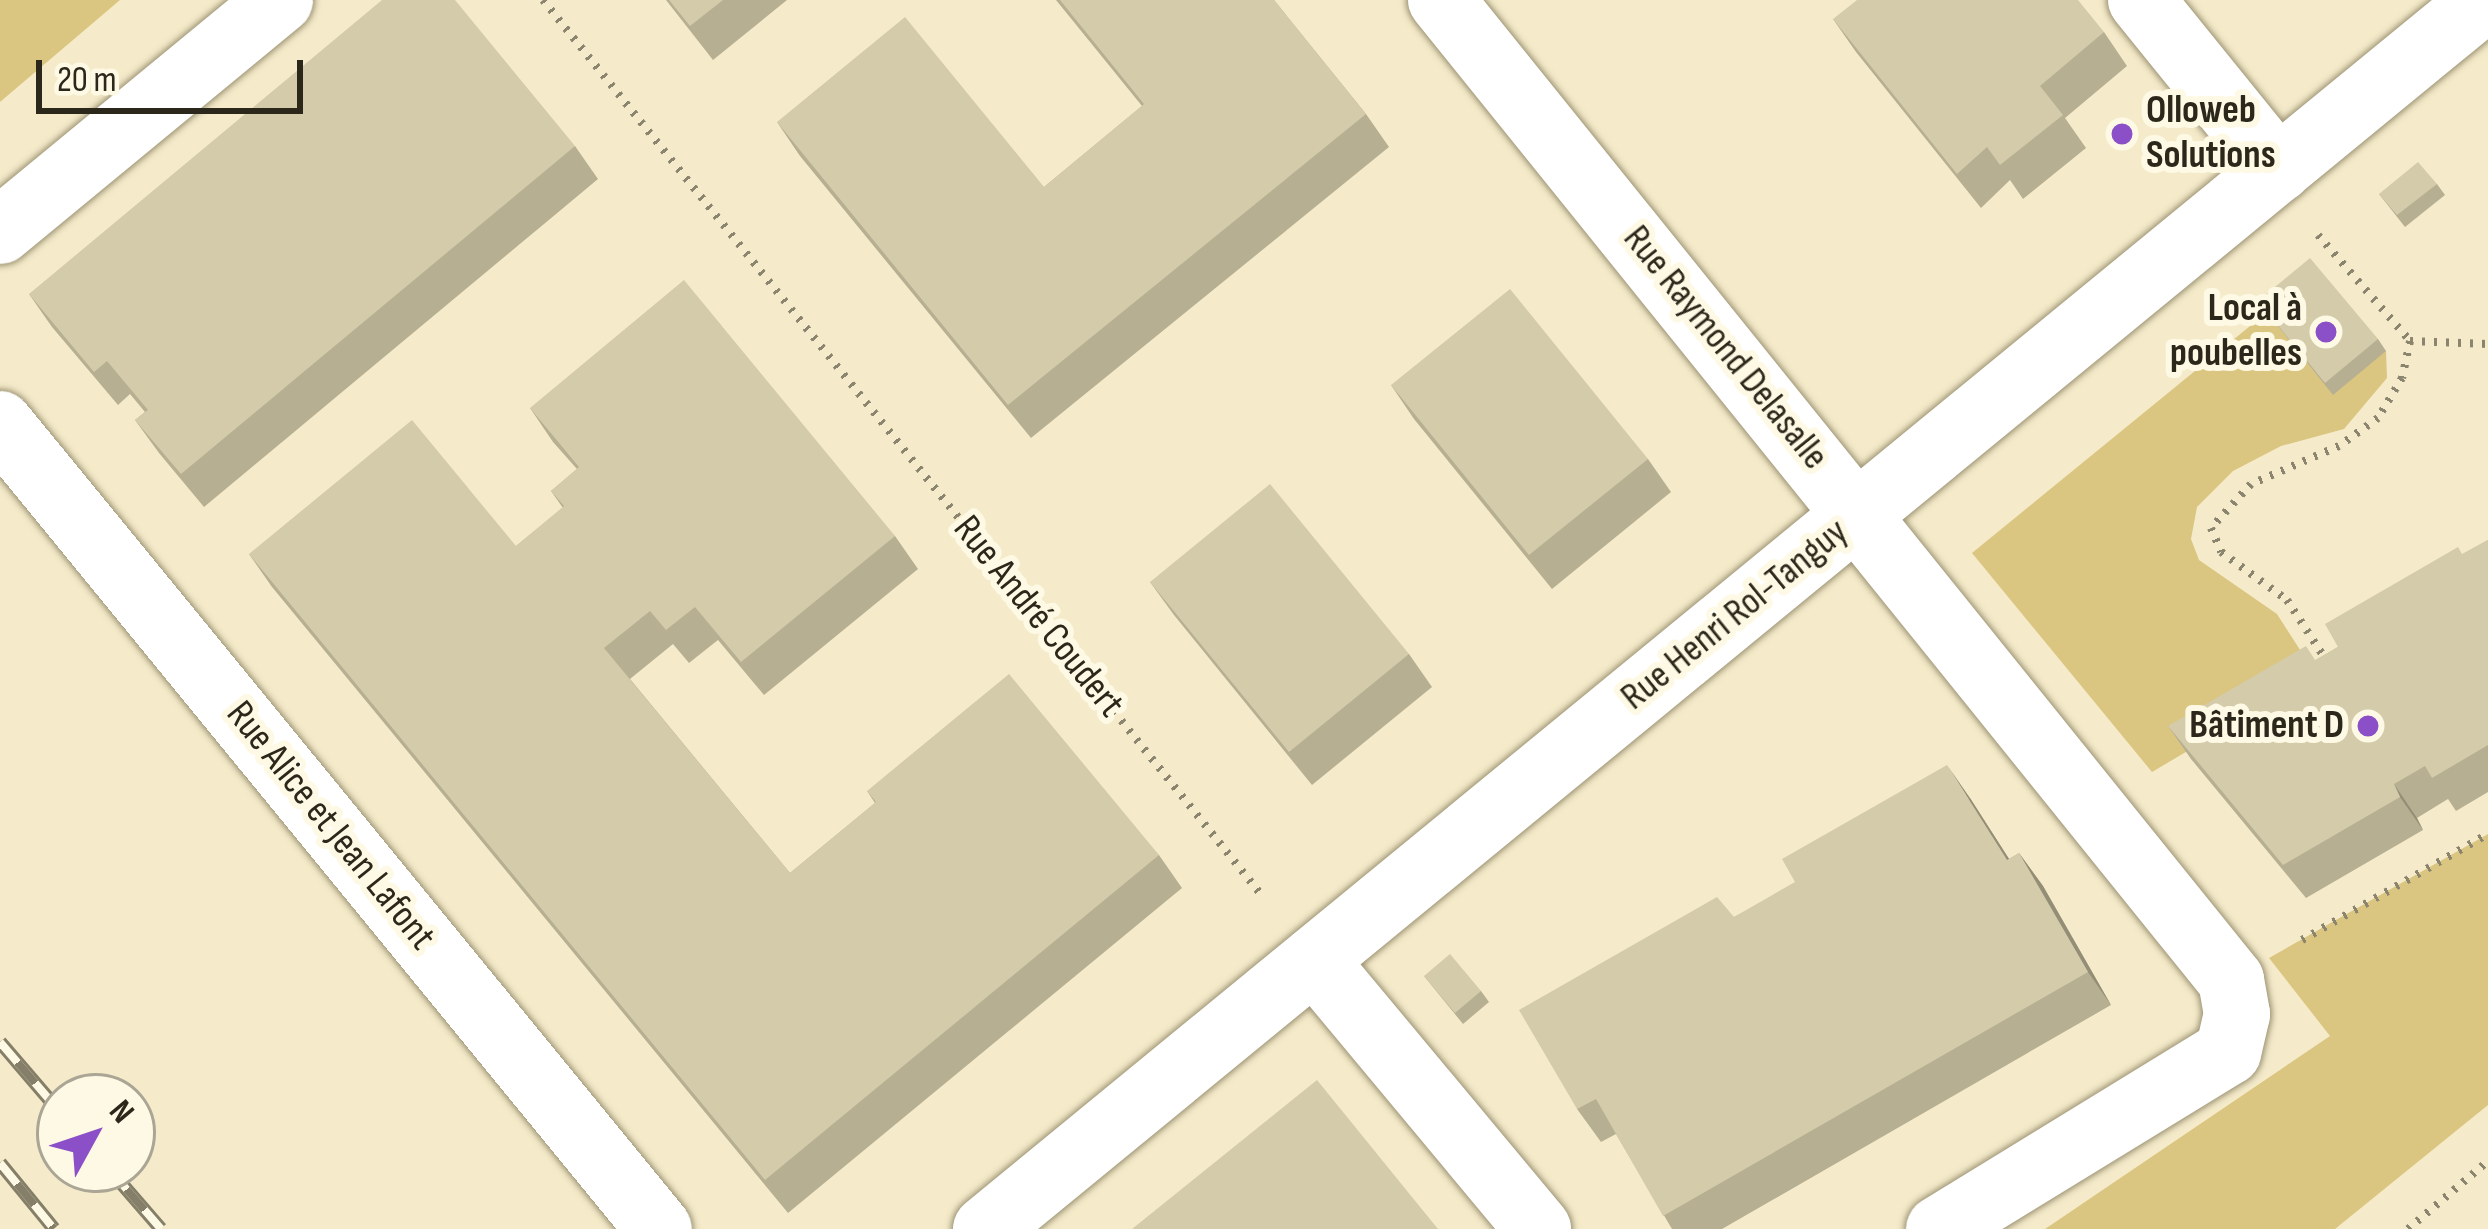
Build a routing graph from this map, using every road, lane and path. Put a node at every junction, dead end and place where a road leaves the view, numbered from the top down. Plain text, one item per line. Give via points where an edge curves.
1 (280, 0) edge
2 (543, 0) edge
3 (1441, 0) edge
4 (2141, 0) edge
5 (2483, 0) edge
6 (2271, 174) junction
7 (0, 231) edge
8 (2410, 340) junction
9 (2488, 344) edge
10 (0, 424) edge
11 (1859, 513) junction
12 (2330, 666) edge
13 (2488, 834) edge
14 (1314, 960) junction
15 (2231, 980) junction
16 (2488, 1161) edge
17 (659, 1229) edge
18 (986, 1229) edge
19 (1538, 1229) edge
20 (1939, 1229) edge
21 (2408, 1229) edge

1 - 7 street
2 - 14 path, Rue André Coudert
3 - 11 street, Rue Raymond Delasalle
4 - 6 street
5 - 6 street, Rue Henri Rol-Tanguy
6 - 8 path
6 - 11 street, Rue Henri Rol-Tanguy
8 - 9 path
8 - 12 path via 2402,378 2378,418 2339,446 2251,484 2211,528 2222,552 2287,600
10 - 17 street, Rue Alice et Jean Lafont
11 - 14 street, Rue Henri Rol-Tanguy
11 - 15 street, Rue Raymond Delasalle
13 - 15 path
14 - 18 street, Rue Henri Rol-Tanguy
14 - 19 street
15 - 20 street via 2237,1015 2228,1052
16 - 21 path

